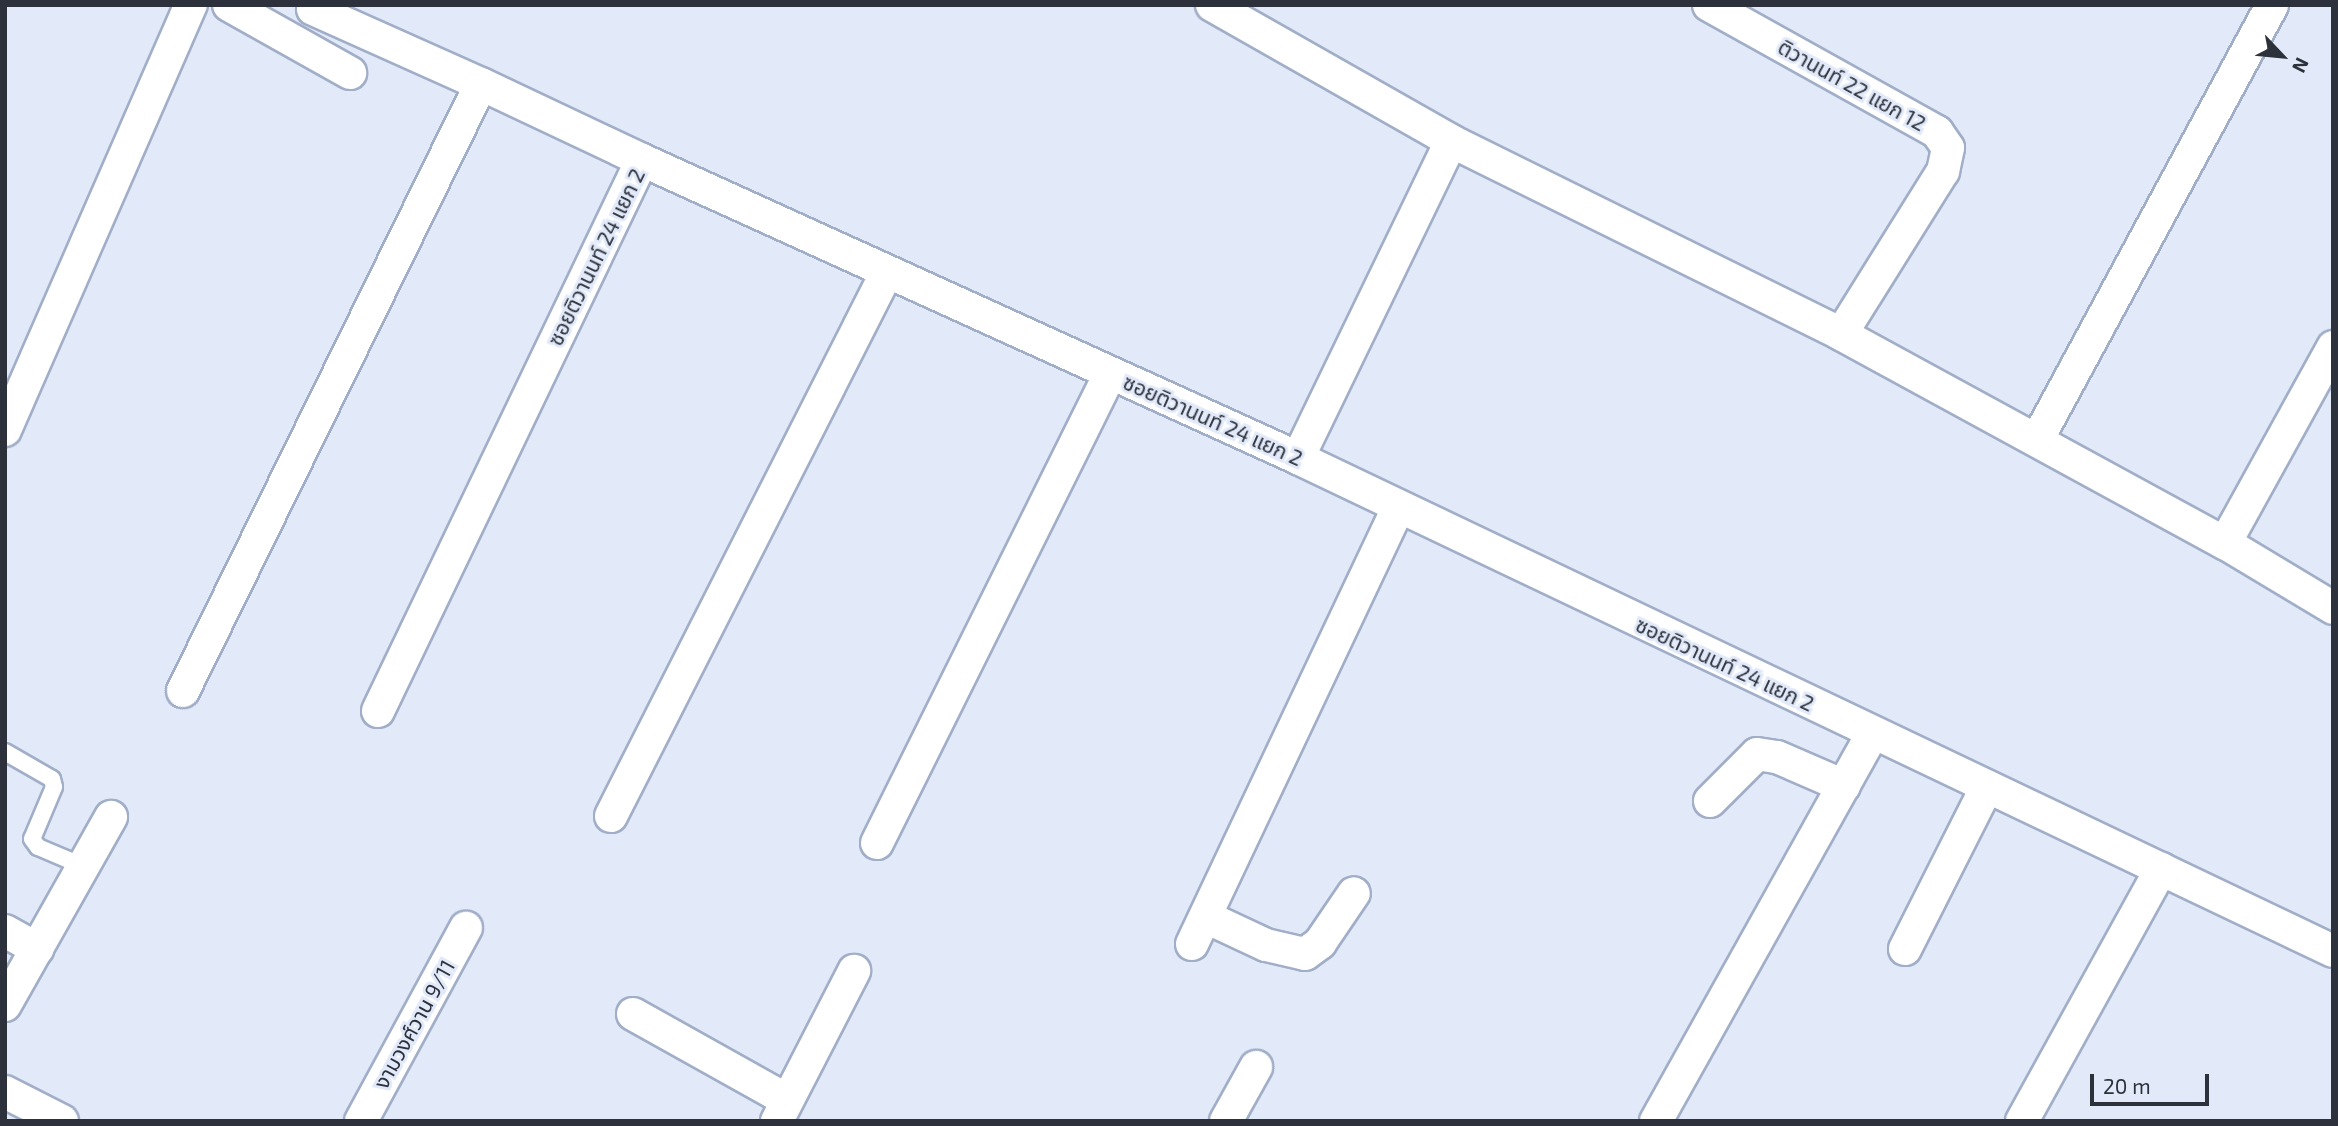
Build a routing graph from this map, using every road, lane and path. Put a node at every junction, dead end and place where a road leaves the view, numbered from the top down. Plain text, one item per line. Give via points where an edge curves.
1 (191, 5) edge
2 (229, 5) edge
3 (1212, 5) edge
4 (1709, 5) edge
5 (2272, 5) edge
6 (313, 9) dead end
7 (350, 73) dead end
8 (481, 84) junction
9 (1451, 141) junction
10 (642, 160) junction
11 (887, 272) junction
12 (1841, 334) junction
13 (2333, 347) edge
14 (1110, 374) junction
15 (5, 430) edge
16 (2036, 440) junction
17 (1298, 458) junction
18 (1398, 509) junction
19 (2225, 543) junction
20 (2333, 608) edge
21 (183, 691) dead end
22 (378, 711) dead end
23 (1872, 734) junction
24 (5, 752) edge
25 (1844, 786) junction
26 (1987, 788) junction
27 (1710, 801) dead end
28 (611, 816) dead end
29 (111, 817) dead end
30 (877, 843) dead end
31 (83, 866) junction
32 (2161, 869) junction
33 (1354, 893) dead end
34 (466, 928) dead end
35 (5, 931) edge
36 (37, 949) junction
37 (1905, 949) dead end
38 (2333, 951) edge
39 (854, 971) dead end
40 (5, 1005) edge
41 (633, 1014) dead end
42 (1256, 1067) dead end
43 (5, 1092) edge
44 (782, 1110) edge
45 (62, 1121) edge
46 (361, 1121) edge
47 (1226, 1121) edge
48 (1657, 1121) edge
49 (2022, 1121) edge

1 - 15 street
2 - 7 street
3 - 9 street
4 - 12 street, ติวานนท์ 22 แยก 12 via 1937,132 1948,148 1943,171
5 - 16 street
6 - 8 street
8 - 10 street
8 - 21 street
9 - 12 street
9 - 17 street
10 - 11 street, ซอยติวานนท์ 24 แยก 2
10 - 22 street, ซอยติวานนท์ 24 แยก 2
11 - 14 street, ซอยติวานนท์ 24 แยก 2
11 - 28 street
12 - 16 street
13 - 19 street
14 - 17 street, ซอยติวานนท์ 24 แยก 2
14 - 30 street
16 - 19 street
17 - 18 street, ซอยติวานนท์ 24 แยก 2
18 - 23 street, ซอยติวานนท์ 24 แยก 2
18 - 33 street via 1199,931 1305,954 1320,943
19 - 20 street
23 - 25 street
23 - 26 street, ซอยติวานนท์ 24 แยก 2
24 - 31 lane via 52,779 54,787 32,839 38,848
25 - 27 street via 1777,757 1757,754
25 - 48 street
26 - 32 street, ซอยติวานนท์ 24 แยก 2
26 - 37 street
29 - 31 street
31 - 36 street
32 - 38 street, ซอยติวานนท์ 24 แยก 2
32 - 49 street
34 - 46 street, งามวงศ์วาน 9/11
35 - 36 street
36 - 40 street
39 - 44 street
41 - 44 street
42 - 47 street
43 - 45 street

